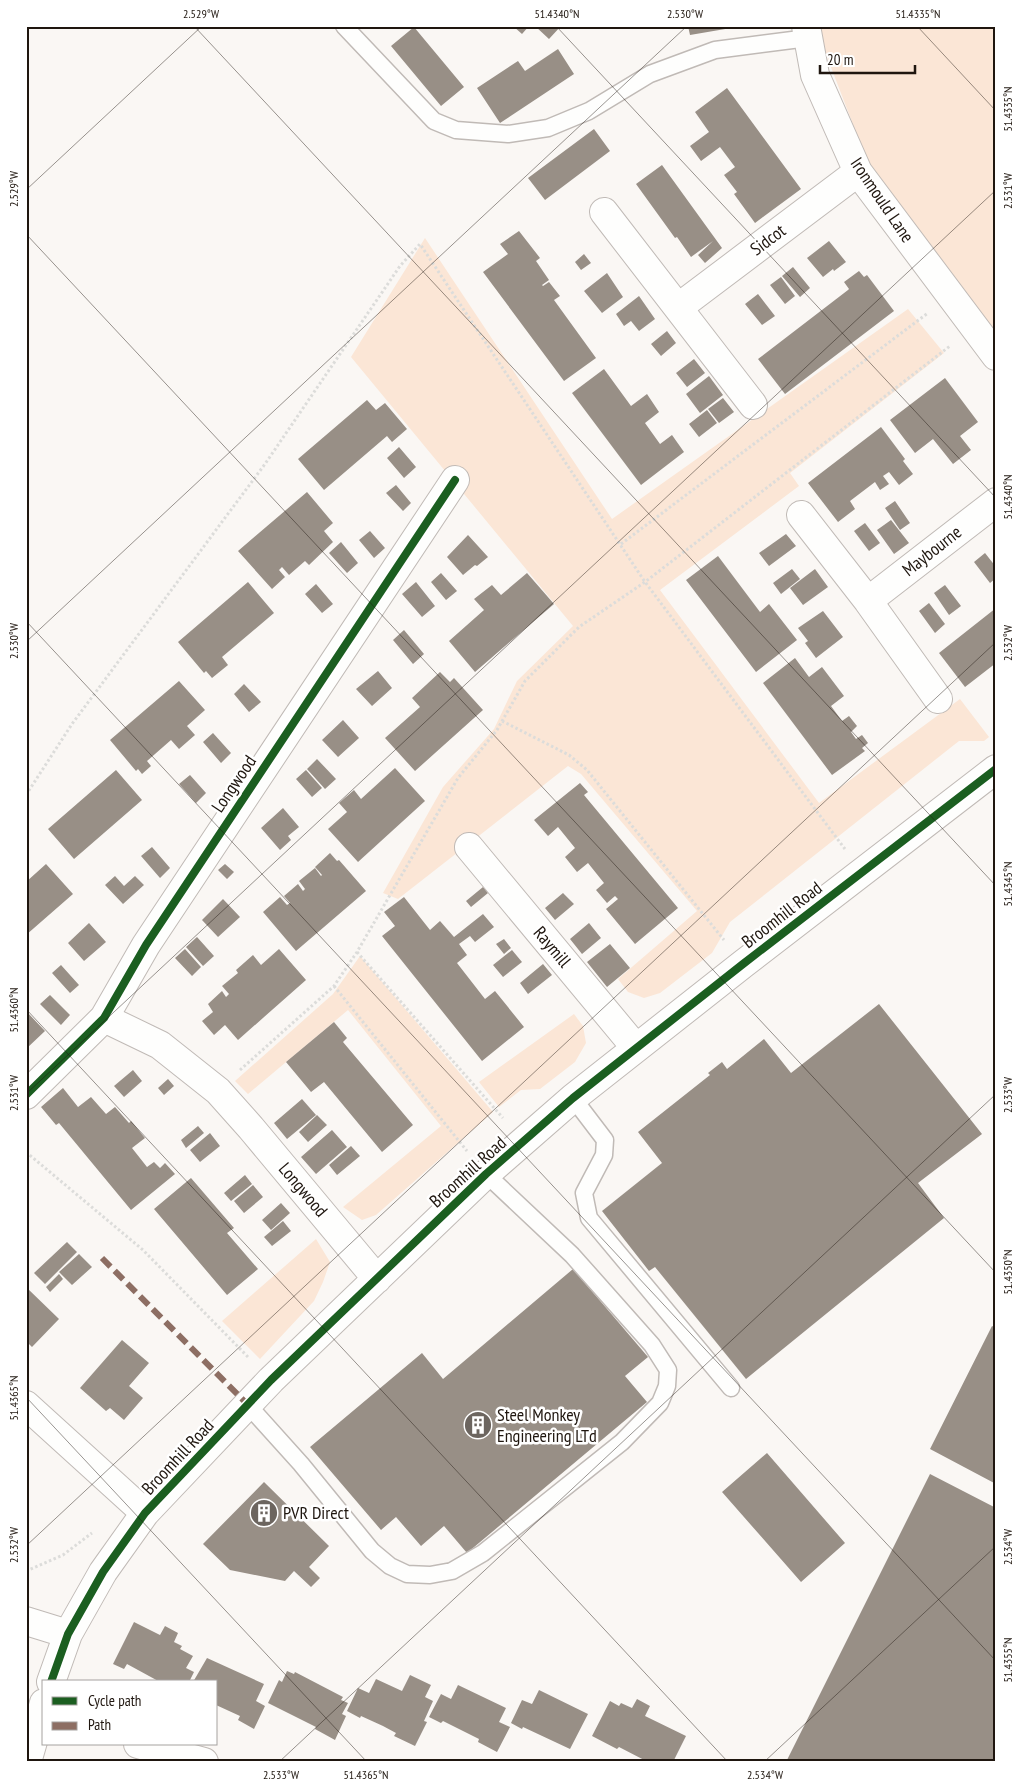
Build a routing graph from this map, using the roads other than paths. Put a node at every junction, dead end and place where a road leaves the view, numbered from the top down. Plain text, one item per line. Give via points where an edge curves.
1 (344, 26) edge
2 (807, 32) edge
3 (858, 172) junction
4 (604, 212) dead end
5 (679, 307) junction
6 (996, 356) edge
7 (754, 405) dead end
8 (455, 480) dead end
9 (996, 502) edge
10 (801, 515) dead end
11 (868, 601) junction
12 (938, 699) dead end
13 (996, 769) edge
14 (469, 847) dead end
15 (104, 1018) junction
16 (636, 1048) junction
17 (26, 1094) edge
18 (573, 1098) junction
19 (486, 1174) junction
20 (377, 1279) junction
21 (731, 1388) dead end
22 (247, 1404) junction
23 (26, 1405) edge
24 (138, 1507) junction
25 (26, 1621) edge
26 (68, 1634) junction
27 (52, 1680) edge
28 (42, 1712) edge
29 (145, 1746) edge
30 (27, 1762) edge
31 (204, 1762) edge

1 - 2 lane via 434,121 456,130 508,134 548,128 589,111 650,74 715,50
2 - 3 street, Ironmould Lane via 815,75
3 - 5 street, Sidcot
3 - 6 street, Ironmould Lane
4 - 5 street
5 - 7 street
8 - 15 street, Longwood via 146,945
9 - 11 street, Maybourne
10 - 11 street
11 - 12 street
13 - 16 street, Broomhill Road
14 - 16 street, Raymill
15 - 17 street, Longwood
15 - 20 street, Longwood via 160,1045 218,1091
16 - 18 street, Broomhill Road
18 - 19 street, Broomhill Road
18 - 21 lane via 605,1140 604,1154 584,1193 589,1218
19 - 20 street, Broomhill Road
19 - 22 lane via 572,1255 652,1346 668,1370 667,1386 660,1404 622,1442 483,1553 452,1571 430,1576 408,1574 390,1566 372,1551
20 - 22 street, Broomhill Road
22 - 24 street, Broomhill Road via 218,1437
23 - 24 street
24 - 26 street, Broomhill Road
25 - 26 street
26 - 27 street, Broomhill Road
28 - 30 street
29 - 31 street

